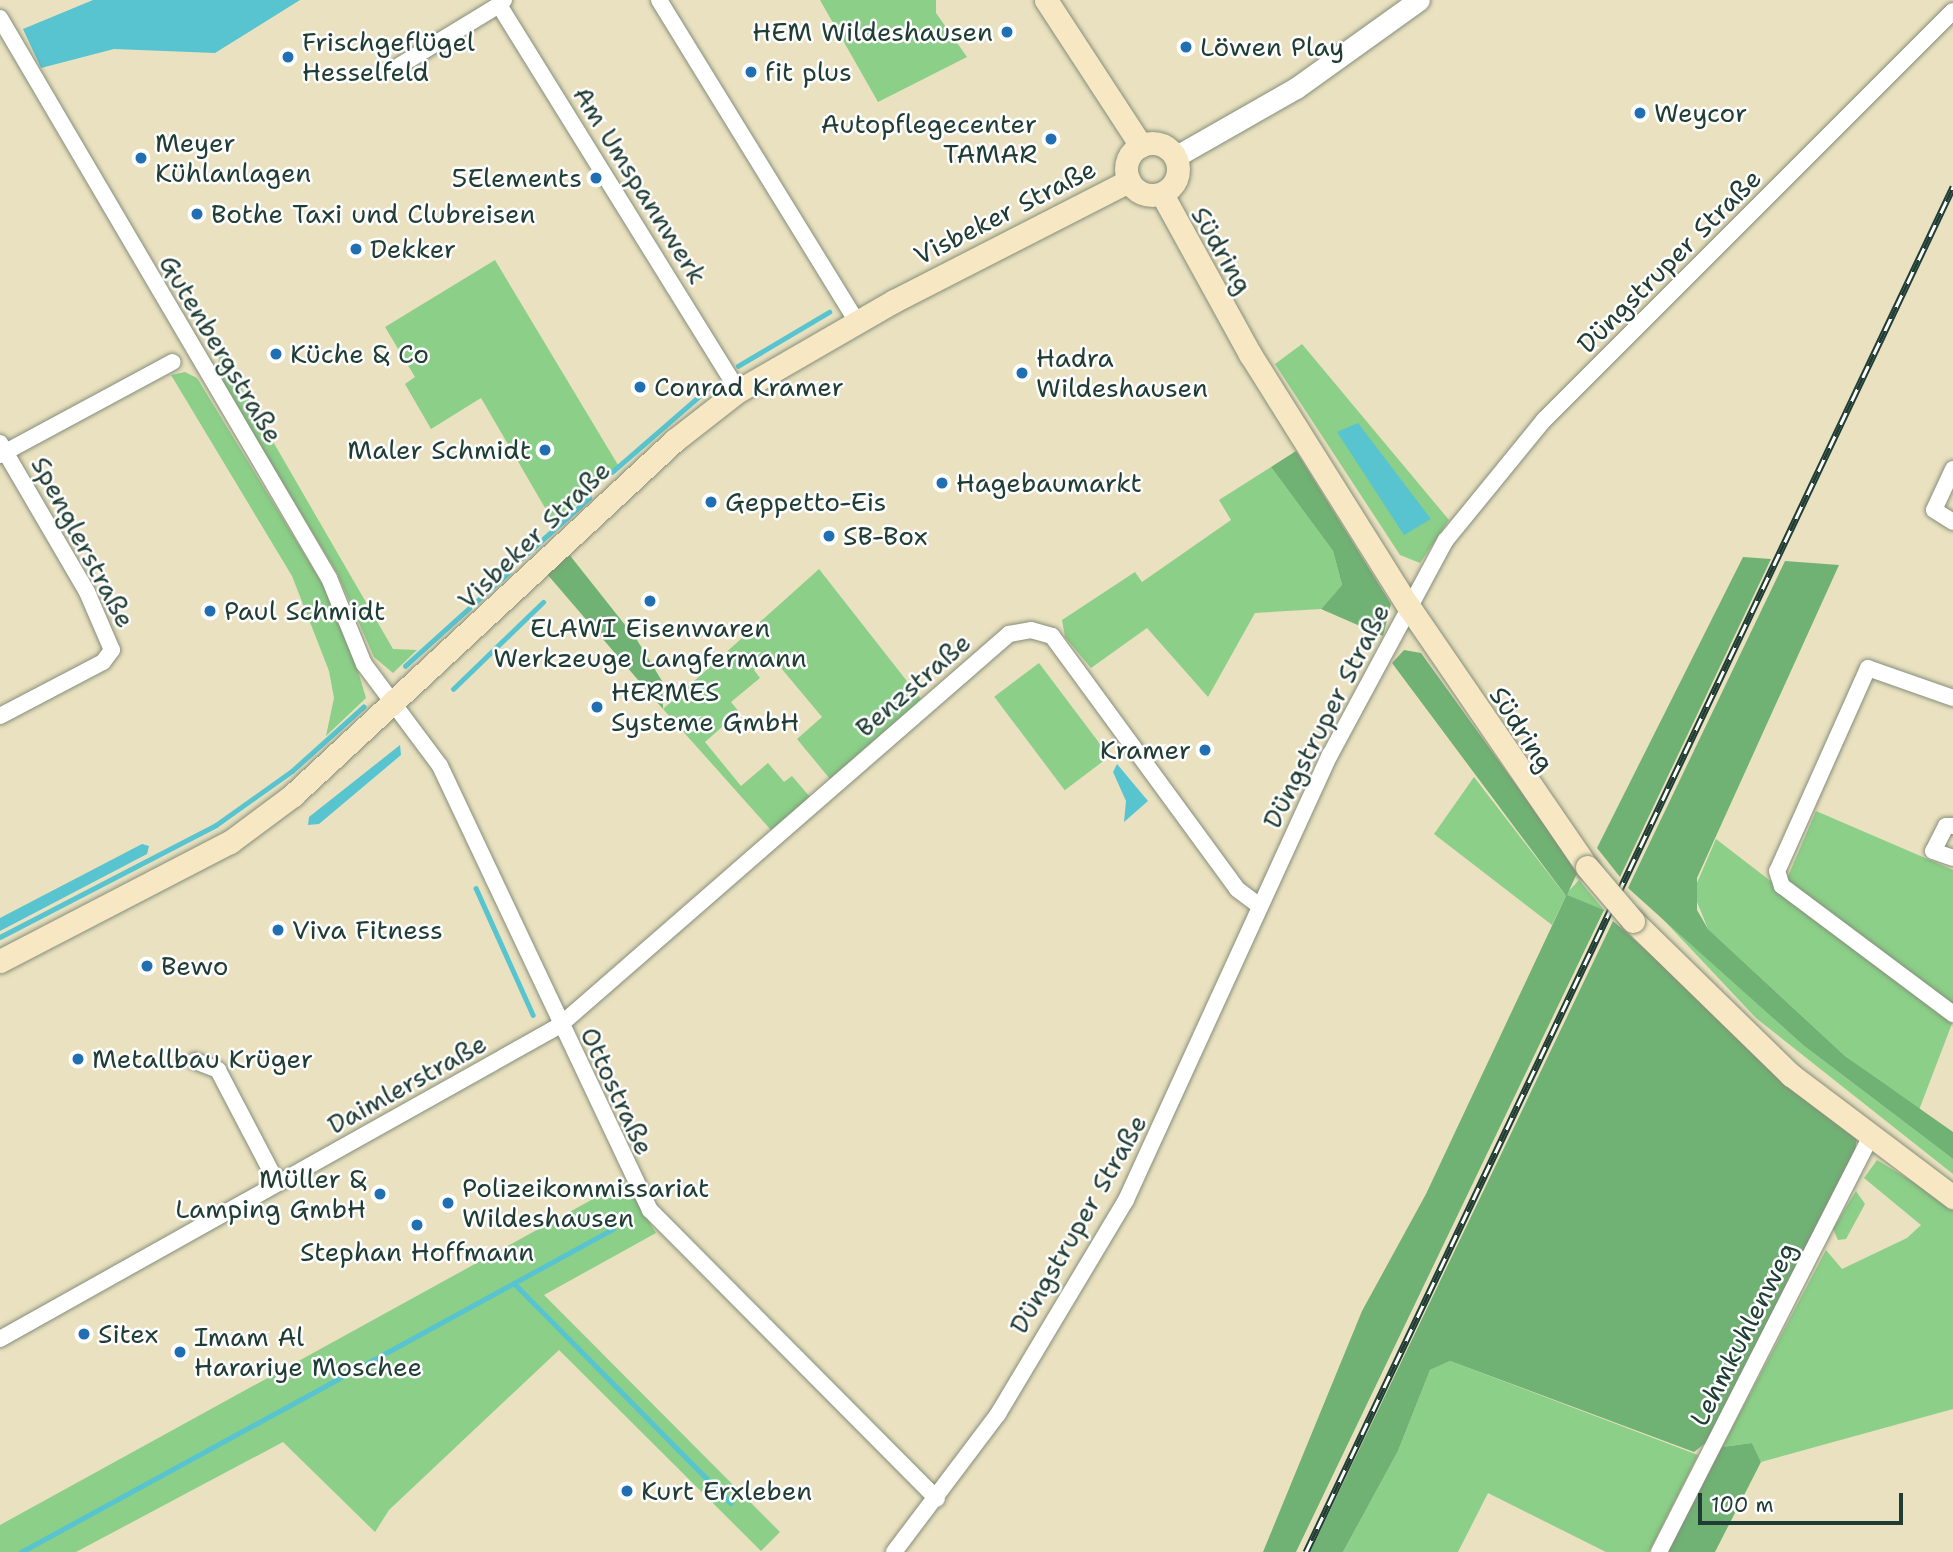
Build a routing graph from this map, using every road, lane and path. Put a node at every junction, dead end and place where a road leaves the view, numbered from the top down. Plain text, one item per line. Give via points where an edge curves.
1 (659, 0) edge
2 (1046, 0) edge
3 (1419, 0) edge
4 (501, 3) edge
5 (1953, 11) edge
6 (0, 18) edge
7 (399, 66) dead end
8 (1141, 146) junction
9 (1175, 157) junction
10 (1129, 181) junction
11 (1161, 194) junction
12 (857, 322) junction
13 (173, 362) dead end
14 (738, 391) junction
15 (2, 450) edge
16 (1953, 469) edge
17 (1953, 522) edge
18 (1409, 607) junction
19 (1953, 698) edge
20 (397, 704) junction
21 (0, 716) edge
22 (1953, 826) edge
23 (1953, 858) edge
24 (1258, 905) junction
25 (0, 961) edge
26 (1953, 1014) edge
27 (559, 1026) junction
28 (195, 1061) dead end
29 (1870, 1139) junction
30 (277, 1183) junction
31 (1953, 1197) edge
32 (0, 1339) edge
33 (937, 1499) junction
34 (894, 1552) edge
35 (1659, 1552) edge

1 - 12 street
2 - 8 main road
3 - 9 street via 1296,88
4 - 7 street, Am Umspannwerk
4 - 14 street, Am Umspannwerk
5 - 18 street, Düngstruper Straße via 1544,419 1446,540
6 - 20 street, Gutenbergstraße via 329,578 364,664
8 - 9 main road via 1160,145
8 - 10 main road via 1129,158
9 - 11 main road via 1175,182
10 - 11 main road via 1143,194
10 - 12 main road, Visbeker Straße
11 - 18 main road, Südring via 1250,354
12 - 14 main road, Visbeker Straße
13 - 15 street
14 - 20 main road, Visbeker Straße via 675,440
15 - 21 street, Spenglerstraße via 87,592 112,650 96,666
16 - 17 street via 1934,510
18 - 24 street, Düngstruper Straße
18 - 29 main road, Südring, bridge via 1587,867 1633,921 1745,1033
19 - 26 street via 1868,668 1777,870 1782,886
20 - 25 main road, Visbeker Straße via 324,771 230,842
20 - 27 street, Ottostraße via 440,766
22 - 23 street via 1946,826 1933,851
24 - 27 street, Benzstraße via 1237,889 1052,636 1031,630 1009,634
24 - 33 street, Düngstruper Straße via 1126,1200 998,1414
27 - 30 street, Daimlerstraße
27 - 33 street, Ottostraße via 650,1210
28 - 30 street via 218,1070
29 - 31 main road, Südring
29 - 35 street, Lehmkuhlenweg
30 - 32 street, Daimlerstraße
33 - 34 street, Düngstruper Straße

